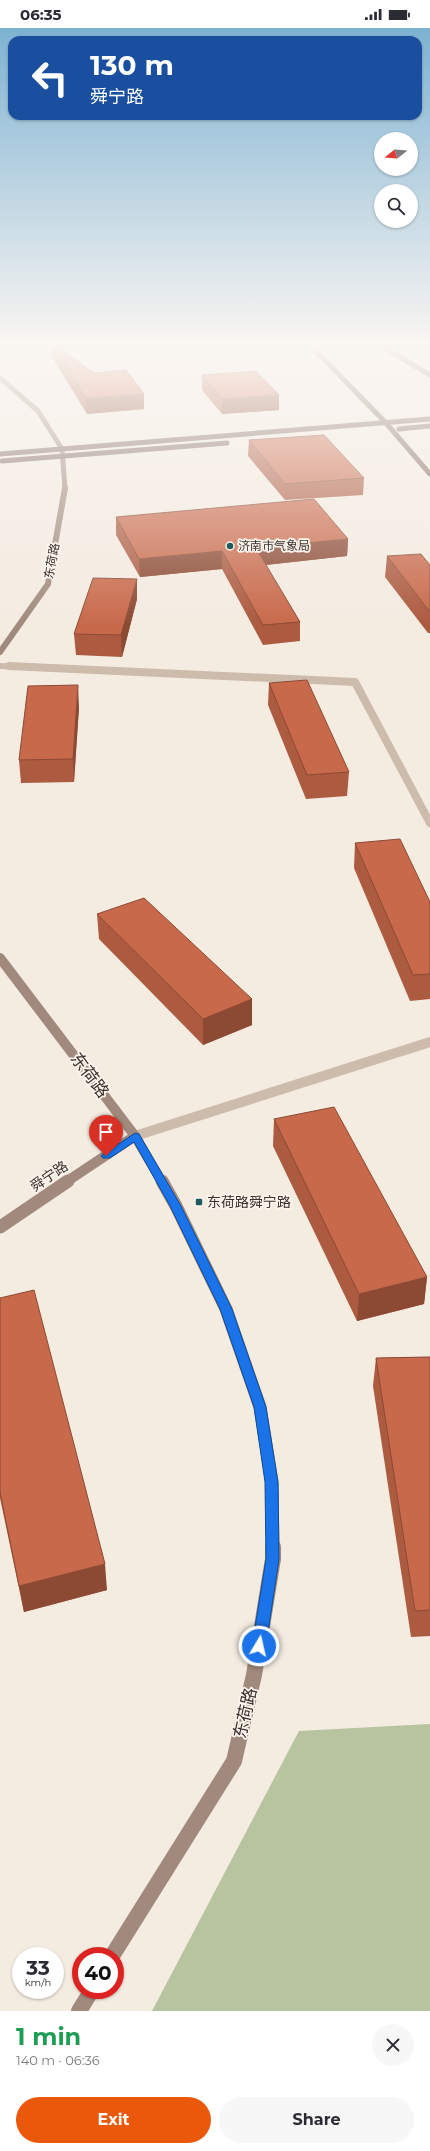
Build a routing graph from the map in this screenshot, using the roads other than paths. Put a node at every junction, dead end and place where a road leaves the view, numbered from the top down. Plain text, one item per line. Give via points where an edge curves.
1 (56, 440) edge
2 (180, 440) edge
3 (400, 440) edge
4 (233, 442) dead end
5 (62, 449) junction
6 (0, 454) edge
7 (63, 456) junction
8 (0, 461) edge
9 (430, 474) edge
10 (0, 652) edge
11 (0, 666) edge
12 (430, 823) edge
13 (0, 958) edge
14 (430, 1042) edge
15 (135, 1136) junction
16 (0, 1227) edge
17 (118, 1947) edge
18 (86, 1999) edge
19 (79, 2011) edge

1 - 5 street
2 - 5 main road
3 - 9 main road
4 - 7 main road
5 - 6 main road
5 - 7 street, 东荷路
7 - 8 main road
7 - 10 street, 东荷路 via 66,487 48,584
11 - 12 street via 355,682
13 - 15 street, 东荷路
14 - 15 street
15 - 16 street, 舜宁路
15 - 17 street, 东荷路 via 176,1206 226,1309 260,1407 272,1482 273,1559 254,1675 234,1760
18 - 19 street

